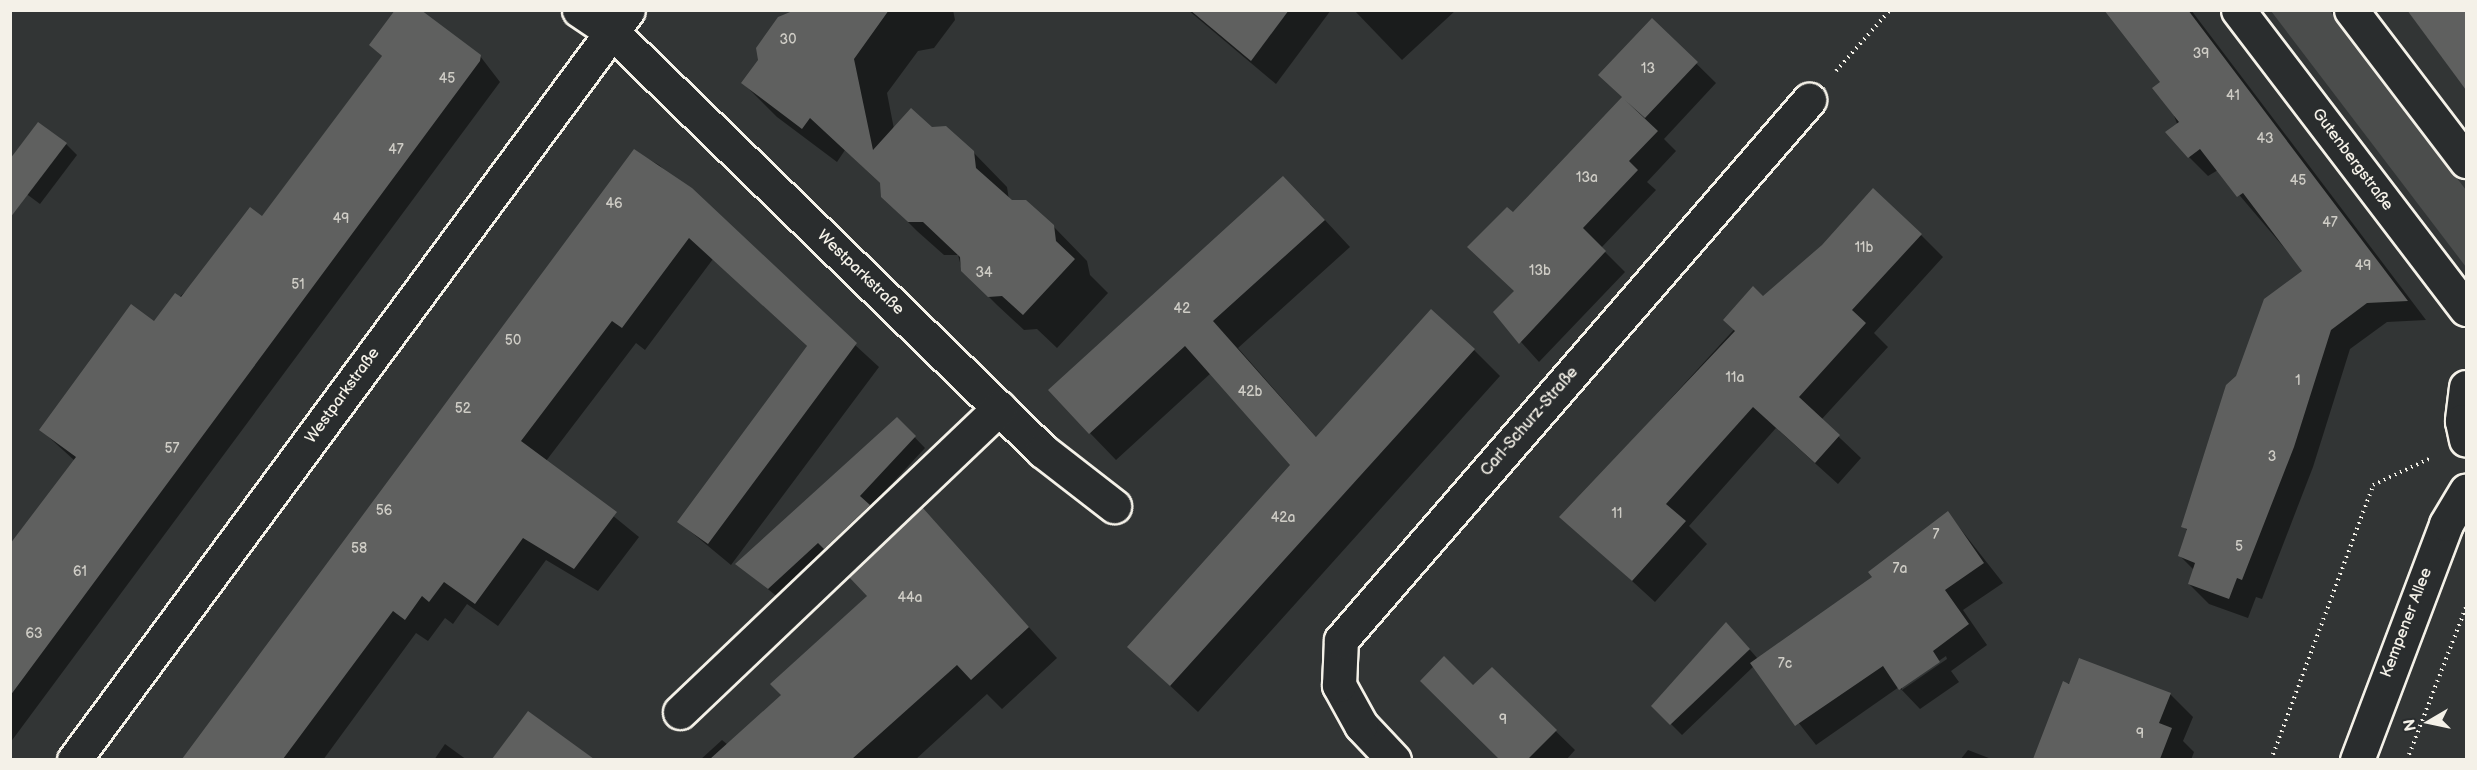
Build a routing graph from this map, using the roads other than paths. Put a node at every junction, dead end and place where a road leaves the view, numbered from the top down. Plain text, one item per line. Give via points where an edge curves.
1 (579, 10) edge
2 (2238, 10) edge
3 (2351, 10) edge
4 (620, 21) edge
5 (1809, 100) road end
6 (2466, 161) edge
7 (2466, 309) edge
8 (2466, 387) edge
9 (999, 408) junction
10 (2466, 440) edge
11 (2466, 491) edge
12 (1114, 506) dead end
13 (680, 712) dead end
14 (75, 759) edge
15 (1394, 759) edge
16 (2357, 759) edge

1 - 4 street
2 - 7 street, Gutenbergstraße
3 - 6 street
4 - 9 street, Westparkstraße
4 - 14 street, Westparkstraße
5 - 15 street, Carl-Schurz-Straße via 1341,640 1339,686 1360,725
8 - 10 street via 2462,421
9 - 12 street, Westparkstraße
9 - 13 street
11 - 16 street, Kempener Allee via 2446,525

